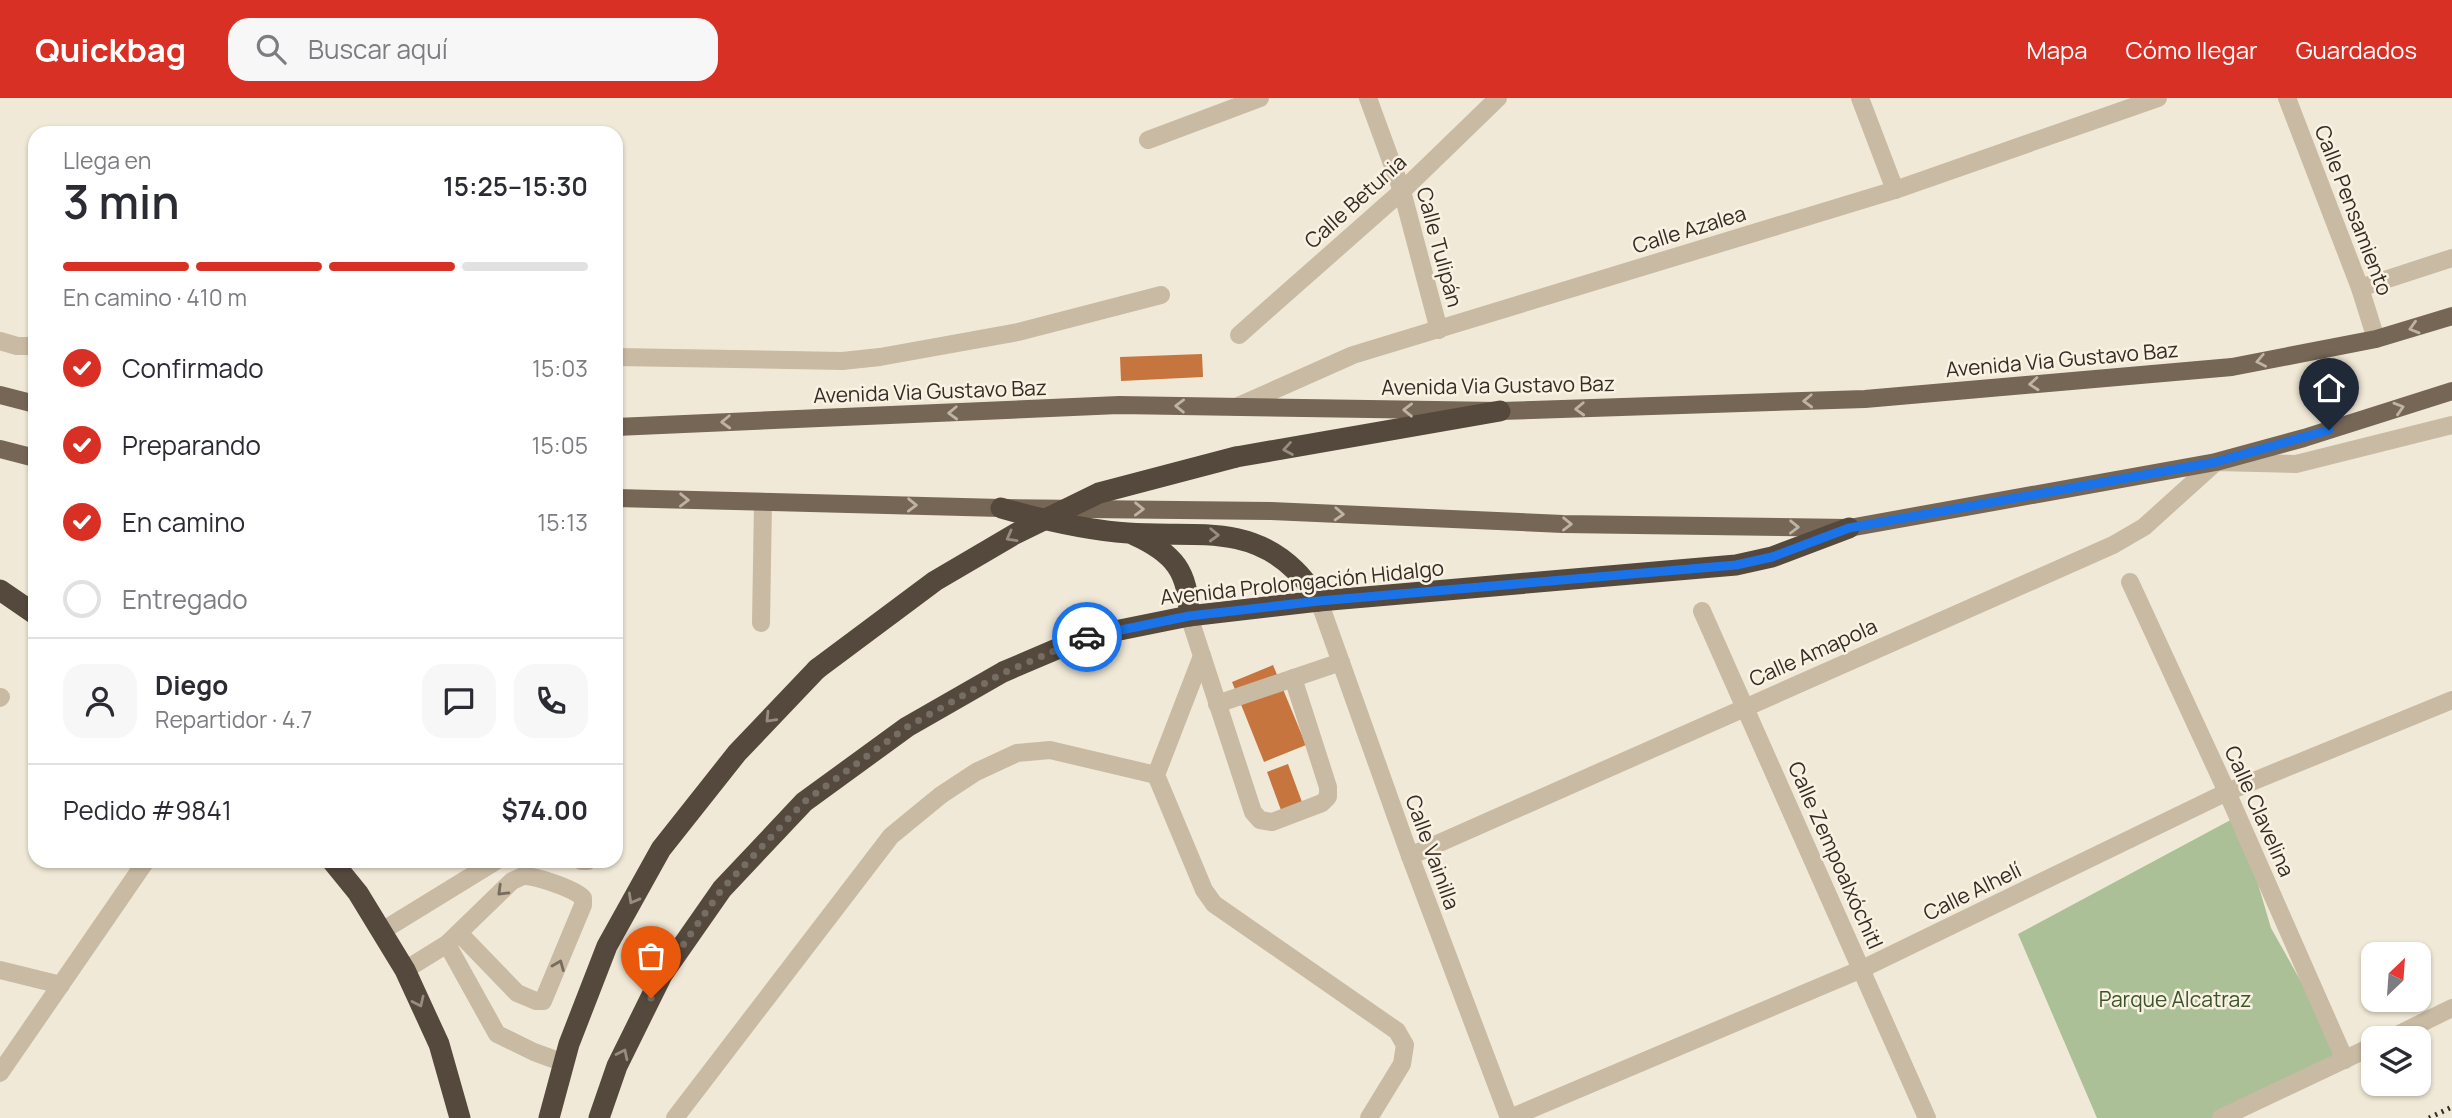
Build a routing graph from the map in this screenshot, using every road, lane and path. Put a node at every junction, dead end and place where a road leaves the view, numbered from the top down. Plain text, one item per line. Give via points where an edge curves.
1 (1260, 98) edge
2 (1368, 98) edge
3 (1498, 98) edge
4 (1860, 98) edge
5 (2158, 98) edge
6 (2287, 98) edge
7 (1148, 140) dead end
8 (1895, 190) junction
9 (1402, 191) junction
10 (2452, 258) edge
11 (2360, 288) junction
12 (1161, 295) dead end
13 (2452, 316) edge
14 (1439, 330) junction
15 (1239, 335) dead end
16 (2376, 340) junction
17 (0, 341) edge
18 (28, 346) edge
19 (623, 357) edge
20 (2452, 391) edge
21 (0, 396) edge
22 (28, 402) edge
23 (1236, 407) junction
24 (1500, 411) junction
25 (2452, 425) edge
26 (623, 427) edge
27 (1, 454) edge
28 (28, 457) edge
29 (2216, 462) junction
30 (623, 498) edge
31 (763, 502) junction
32 (1001, 508) junction
33 (1849, 528) junction
34 (1128, 533) junction
35 (2130, 582) dead end
36 (0, 590) edge
37 (1319, 601) junction
38 (28, 609) edge
39 (1702, 611) dead end
40 (1189, 616) junction
41 (761, 623) dead end
42 (1202, 656) junction
43 (1341, 662) junction
44 (1293, 678) junction
45 (2452, 700) edge
46 (1217, 704) junction
47 (1744, 707) junction
48 (1156, 775) junction
49 (2227, 792) junction
50 (1410, 856) junction
51 (141, 868) edge
52 (338, 868) edge
53 (485, 868) edge
54 (382, 931) junction
55 (453, 938) junction
56 (1862, 969) junction
57 (0, 970) edge
58 (405, 970) junction
59 (61, 985) junction
60 (2452, 1007) edge
61 (2414, 1026) edge
62 (2361, 1052) edge
63 (2346, 1060) junction
64 (564, 1063) junction
65 (0, 1073) edge
66 (460, 1118) edge
67 (549, 1118) edge
68 (599, 1118) edge
69 (675, 1118) edge
70 (1368, 1118) edge
71 (1509, 1118) edge
72 (1927, 1118) edge
73 (2221, 1118) edge

1 - 7 street
2 - 9 street, Calle Tulipán
3 - 9 street, Calle Betunia
4 - 8 street
5 - 8 street, Calle Azalea
6 - 11 street, Calle Pensamiento
8 - 14 street, Calle Azalea
9 - 14 street, Calle Tulipán
9 - 15 street, Calle Betunia
10 - 11 street
11 - 16 street, Calle Pensamiento
12 - 19 street via 1018,332 880,357 842,361
13 -> 16 main road, Avenida Via Gustavo Baz
14 - 23 street, Calle Azalea via 1353,355
16 -> 24 main road, Avenida Via Gustavo Baz via 2232,367 1878,398
17 - 18 street
29 -> 20 main road
21 - 22 main road
24 -> 23 main road, Avenida Via Gustavo Baz
23 -> 26 main road, Avenida Via Gustavo Baz via 1119,405
24 -> 64 highway, bridge via 1236,457 1099,493 1015,534 935,581 817,669 737,753 661,849 607,946
25 - 29 street via 2296,464
27 - 28 main road
29 - 33 main road
29 - 47 street, Calle Amapola via 2144,527 2113,545
30 -> 31 main road
31 -> 32 main road
31 - 41 street
32 -> 33 main road
32 - 34 highway via 1061,525
33 - 37 highway, Avenida Prolongación Hidalgo via 1772,557 1736,565
34 -> 37 highway via 1243,538 1282,557
34 - 40 highway via 1165,552 1175,563 1184,577
35 - 49 street, Calle Clavelina
36 - 38 highway
37 - 40 highway, Avenida Prolongación Hidalgo
37 - 43 street, Calle Vainilla
39 - 47 street, Calle Zempoalxóchitl
40 - 42 street
68 -> 40 highway, Avenida Prolongación Hidalgo via 617,1066 662,975 722,889 804,802 907,727 1003,673 1085,637
42 - 46 street
42 - 48 street
43 - 44 street
43 - 50 street, Calle Vainilla
44 - 46 street
44 - 46 street via 1328,797 1272,822 1260,820 1253,811
45 - 49 street, Calle Alhelí
47 - 50 street, Calle Amapola
47 - 56 street, Calle Zempoalxóchitl
48 - 69 street via 1050,750 1017,754 976,772 941,795 891,836
48 - 70 street via 1214,904 1397,1031 1405,1045 1402,1064
49 - 56 street, Calle Alhelí
49 - 63 street, Calle Clavelina
50 - 71 street, Calle Vainilla
51 - 59 street
52 - 54 highway
53 - 54 street
54 - 58 highway
55 -> 55 street via 517,993 543,1002 583,898 578,892 521,876
55 - 58 street
55 - 64 street via 497,1034
56 - 71 street, Calle Alhelí
56 - 72 street, Calle Zempoalxóchitl
57 - 59 street
58 -> 66 highway via 439,1044
59 - 65 street
60 - 61 street
62 - 63 street
63 - 73 street
64 - 67 highway

